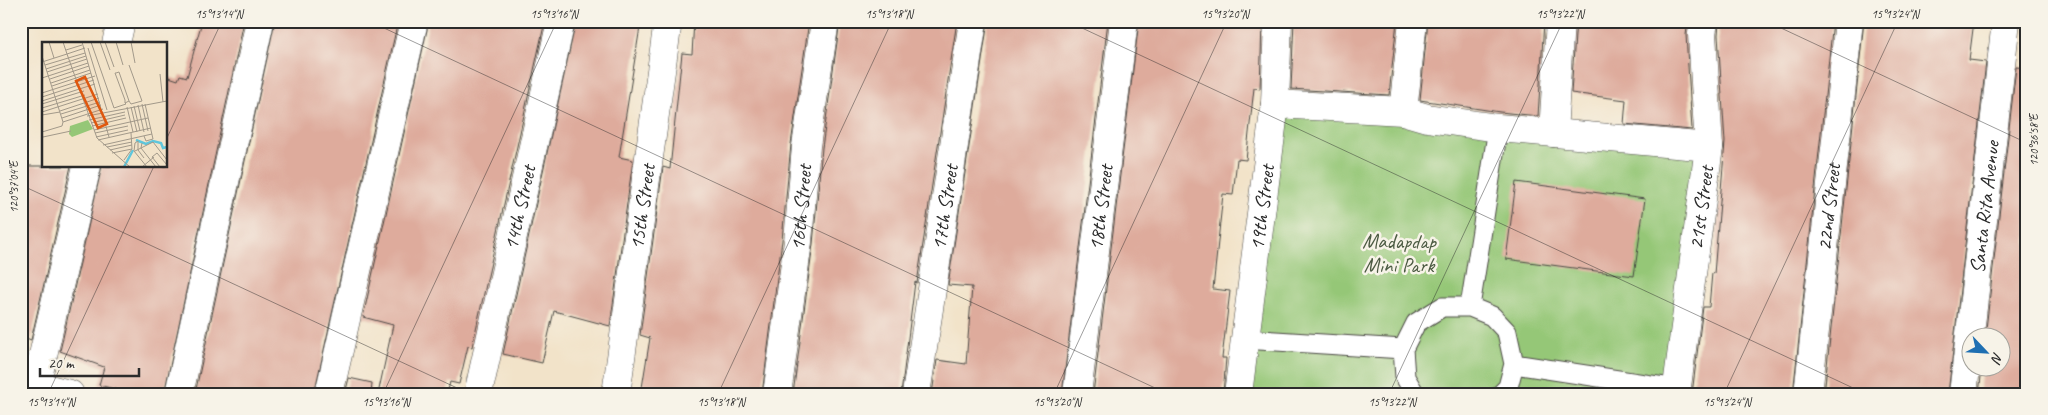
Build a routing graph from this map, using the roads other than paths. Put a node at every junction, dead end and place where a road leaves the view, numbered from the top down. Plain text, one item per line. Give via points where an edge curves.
1 (121, 21) edge
2 (260, 21) edge
3 (414, 21) edge
4 (561, 21) edge
5 (668, 21) edge
6 (825, 21) edge
7 (973, 21) edge
8 (1124, 21) edge
9 (1278, 21) edge
10 (1413, 21) edge
11 (1560, 21) edge
12 (1704, 21) edge
13 (1849, 21) edge
14 (2006, 21) edge
15 (116, 42) edge
16 (1275, 104) junction
17 (1402, 112) junction
18 (1498, 128) junction
19 (1552, 133) junction
20 (1709, 147) junction
21 (86, 168) edge
22 (1470, 307) junction
23 (1244, 339) junction
24 (1403, 349) junction
25 (1514, 364) junction
26 (30, 387) edge
27 (1677, 391) edge
28 (70, 394) edge
29 (179, 394) edge
30 (329, 394) edge
31 (478, 394) edge
32 (616, 394) edge
33 (778, 394) edge
34 (916, 394) edge
35 (1077, 394) edge
36 (1238, 394) edge
37 (1415, 394) edge
38 (1502, 394) edge
39 (1808, 394) edge
40 (1963, 394) edge

1 - 15 street
2 - 29 street
3 - 30 street
4 - 31 street, 14th Street
5 - 32 street, 15th Street
6 - 33 street, 16th Street via 806,146 798,242
7 - 34 street, 17th Street
8 - 35 street, 18th Street
9 - 16 street, 19th Street
10 - 17 street
11 - 19 street
12 - 20 street, 21st Street via 1702,34
13 - 39 street, 22nd Street
14 - 40 street, Santa Rita Avenue
16 - 17 street
16 - 23 street, 19th Street
17 - 18 street
18 - 19 street
18 - 22 lane
19 - 20 street
20 - 27 street, 21st Street
21 - 26 street
22 - 24 lane via 1442,307 1416,323
22 - 25 lane via 1492,316 1507,332
23 - 24 lane
23 - 36 street, 19th Street
24 - 37 lane via 1405,377
25 - 27 lane
25 - 38 lane via 1508,387
26 - 28 street

